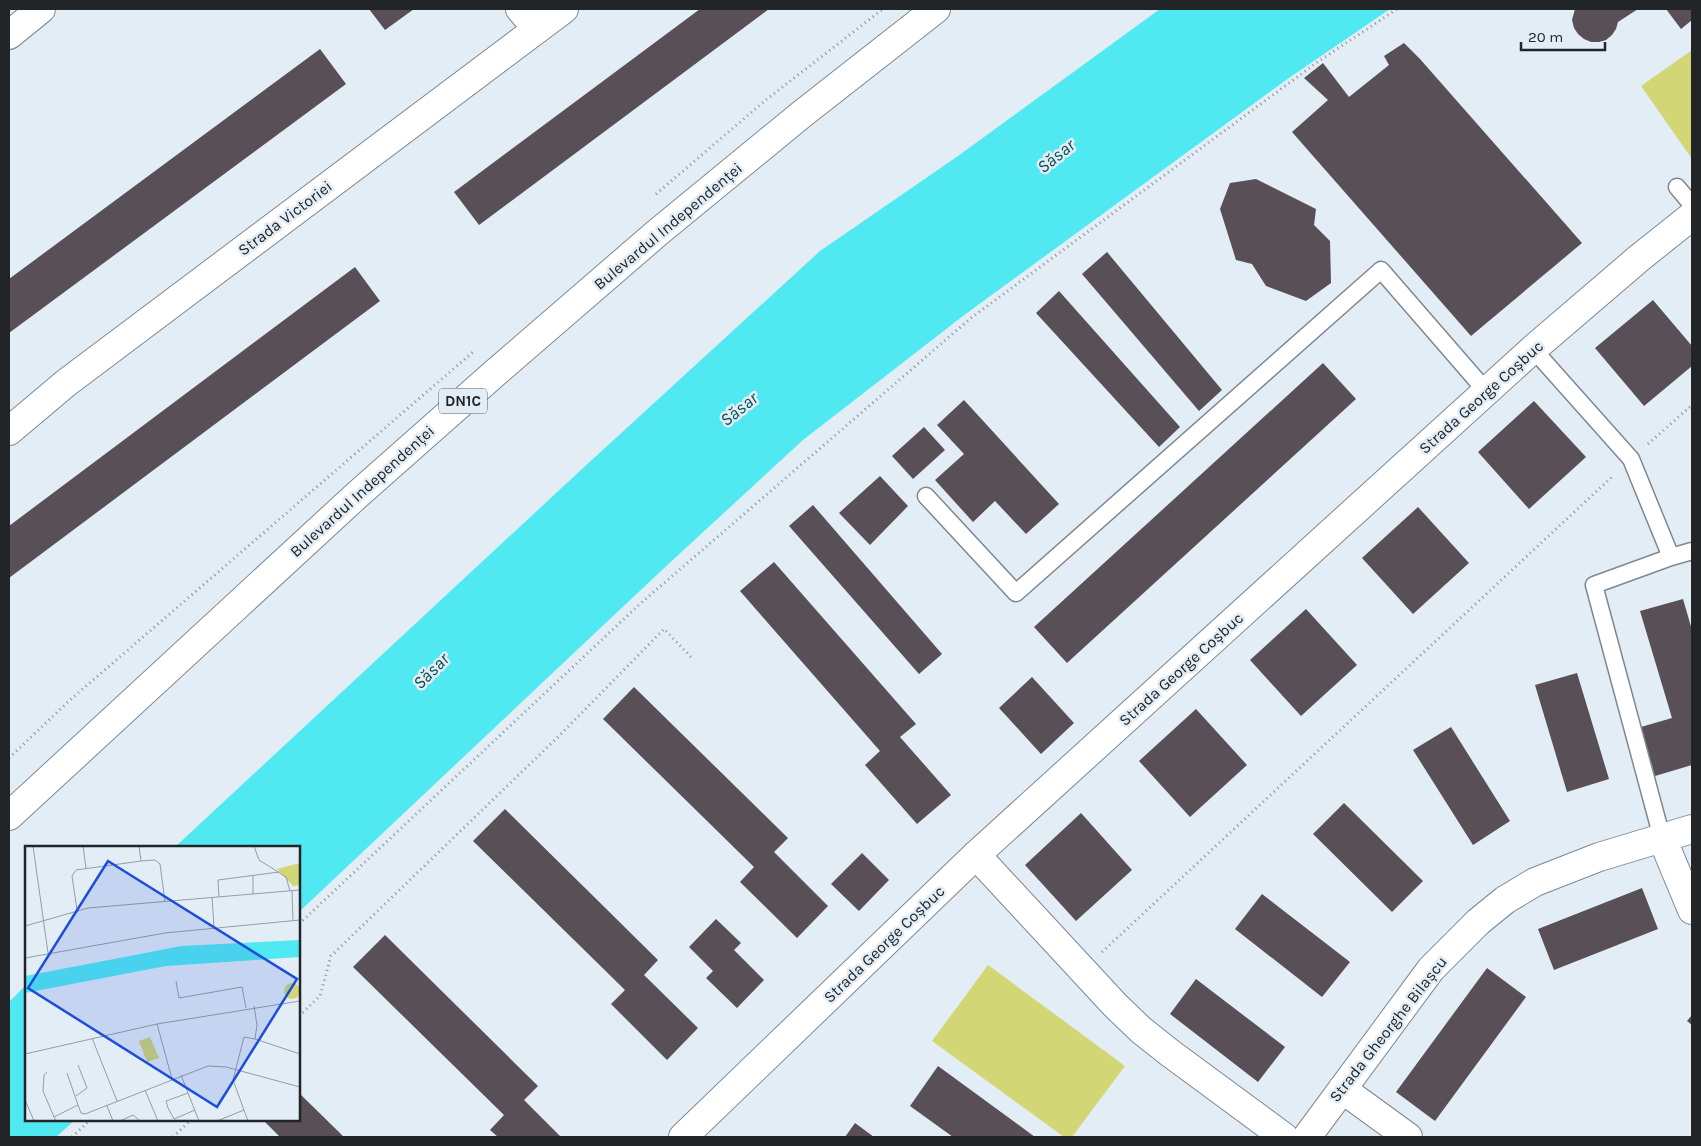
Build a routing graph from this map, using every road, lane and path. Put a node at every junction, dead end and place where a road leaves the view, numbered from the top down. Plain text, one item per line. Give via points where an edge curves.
1 (41, 9) edge
2 (564, 9) edge
3 (936, 9) edge
4 (1397, 9) edge
5 (529, 19) edge
6 (9, 35) edge
7 (1677, 187) dead end
8 (1692, 205) edge
9 (1692, 216) edge
10 (1533, 349) junction
11 (1486, 391) junction
12 (1692, 405) edge
13 (9, 430) edge
14 (1631, 459) junction
15 (926, 496) dead end
16 (1692, 551) edge
17 (1671, 557) junction
18 (692, 658) dead end
19 (9, 816) edge
20 (1692, 829) edge
21 (1662, 838) junction
22 (976, 855) junction
23 (1692, 910) edge
24 (300, 923) edge
25 (1083, 970) junction
26 (300, 1015) edge
27 (1342, 1089) junction
28 (89, 1121) edge
29 (190, 1121) edge
30 (72, 1137) edge
31 (173, 1137) edge
32 (684, 1137) edge
33 (1284, 1137) edge
34 (1307, 1137) edge
35 (1408, 1137) edge

1 - 6 street
2 - 5 street, Strada Victoriei
3 - 19 street, Bulevardul Independenței / DN1C via 764,145 495,373 357,495
4 - 24 path via 1319,60 971,318 641,603
5 - 13 street, Strada Victoriei
7 - 8 lane
9 - 10 street, Strada George Coșbuc
10 - 11 street, Strada George Coșbuc
10 - 14 lane
11 - 15 lane via 1381,270 1016,593
11 - 22 street, Strada George Coșbuc
12 - 14 path
14 - 17 lane
14 - 25 path
16 - 17 lane
17 - 21 lane via 1594,585
18 - 26 path via 664,629 545,750 331,956 320,996
20 - 21 street, Strada Gheorghe Bilașcu
21 - 23 street
21 - 27 street, Strada Gheorghe Bilașcu via 1599,857 1535,882 1505,900 1431,969
22 - 25 street
22 - 32 street, Strada George Coșbuc
25 - 33 street via 1141,1030
27 - 34 street, Strada Gheorghe Bilașcu
27 - 35 street
28 - 30 path
29 - 31 path

